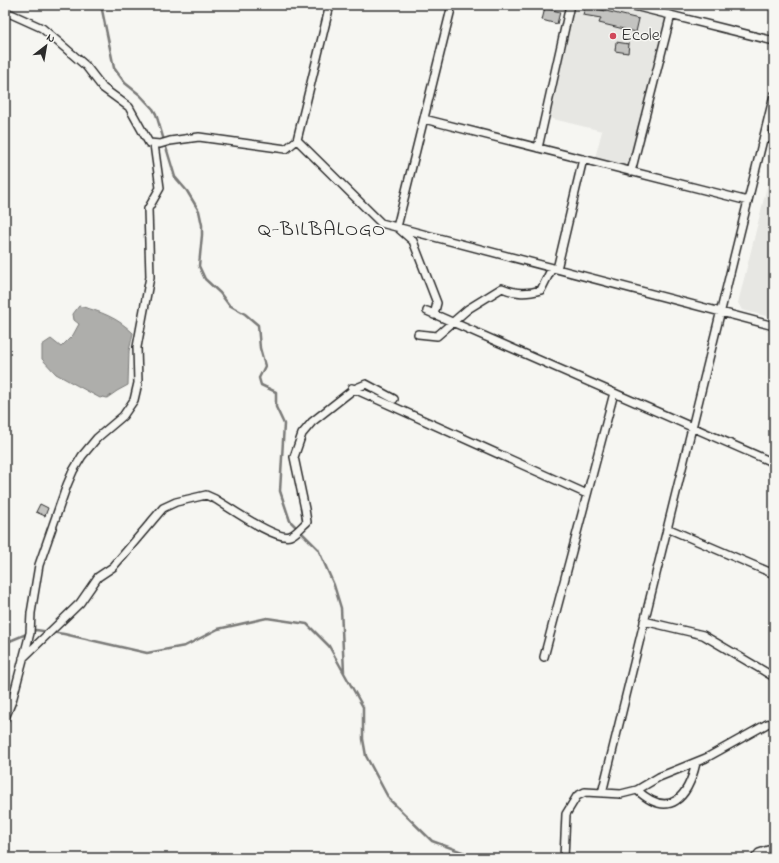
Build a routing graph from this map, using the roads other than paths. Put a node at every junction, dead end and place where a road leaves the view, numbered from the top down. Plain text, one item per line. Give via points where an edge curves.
1 (330, 5) edge
2 (452, 5) edge
3 (570, 5) edge
4 (630, 5) edge
5 (5, 14) edge
6 (671, 15) junction
7 (774, 41) edge
8 (774, 95) edge
9 (424, 119) junction
10 (764, 137) junction
11 (774, 139) edge
12 (297, 140) junction
13 (157, 144) junction
14 (538, 148) junction
15 (583, 159) junction
16 (631, 172) junction
17 (748, 201) junction
18 (397, 227) junction
19 (555, 269) junction
20 (427, 311) dead end
21 (720, 312) junction
22 (434, 314) junction
23 (453, 323) junction
24 (774, 326) edge
25 (418, 334) dead end
26 (351, 388) junction
27 (614, 393) junction
28 (394, 399) dead end
29 (692, 427) junction
30 (774, 463) edge
31 (587, 494) junction
32 (667, 528) junction
33 (774, 574) edge
34 (644, 621) junction
35 (544, 657) dead end
36 (23, 658) junction
37 (774, 677) edge
38 (5, 718) edge
39 (774, 722) edge
40 (696, 763) junction
41 (637, 790) junction
42 (602, 793) junction
43 (774, 848) edge
44 (564, 858) edge
45 (755, 858) edge

1 - 12 street
2 - 9 street
3 - 14 street
4 - 6 street
5 - 13 street via 11,14 42,28 86,66 103,88 129,107 150,143
6 - 7 street
6 - 16 street
8 - 10 street
9 - 14 street
9 - 18 street
10 - 11 street
10 - 17 street
12 - 13 street via 286,149 198,137
12 - 18 street via 381,223
13 - 36 street via 160,188 148,209 150,277 137,347 138,383 134,400 123,416 97,438 82,456 67,485 39,565 30,633
14 - 15 street
15 - 16 street
15 - 19 street
16 - 17 street
17 - 21 street
18 - 19 street
18 - 22 street via 413,241 437,304
19 - 21 street
19 - 23 street via 541,290 514,293 502,288 468,308
20 - 22 street
21 - 24 street
21 - 29 street
22 - 23 street
23 - 25 street via 437,336
23 - 27 street
26 - 28 street via 366,384
26 - 31 street
26 - 36 street via 302,434 294,457 307,522 298,530 290,536 283,537 271,533 206,495 163,508 113,567 98,577 80,603
27 - 29 street
27 - 31 street
29 - 30 street
29 - 32 street
31 - 35 street
32 - 33 street
32 - 34 street
34 - 37 street via 703,635
34 - 42 street
36 - 38 street
39 - 40 street
40 - 41 street via 659,777
40 - 41 street via 685,791 671,803 661,805 646,798
41 - 42 street via 621,794
42 - 44 street via 585,792 577,796 566,814
43 - 45 street via 759,853

